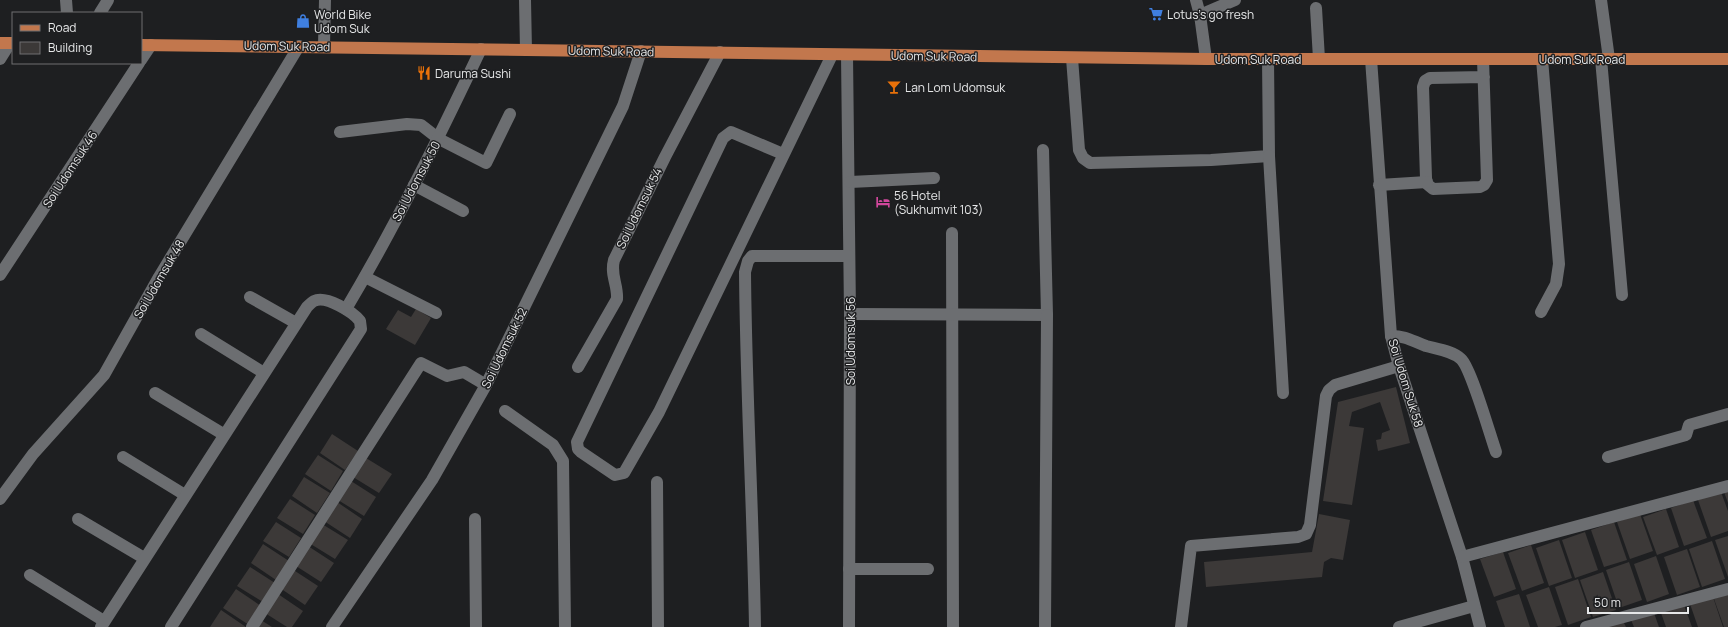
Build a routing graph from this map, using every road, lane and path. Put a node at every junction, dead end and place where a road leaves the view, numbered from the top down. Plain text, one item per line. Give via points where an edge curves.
1 (66, 0) edge
2 (108, 0) edge
3 (325, 0) edge
4 (525, 0) edge
5 (1196, 0) edge
6 (1235, 0) edge
7 (1601, 0) edge
8 (1316, 8) dead end
9 (67, 12) edge
10 (101, 12) edge
11 (1200, 15) junction
12 (8, 43) edge
13 (146, 45) edge
14 (299, 46) junction
15 (324, 46) junction
16 (481, 50) junction
17 (526, 50) junction
18 (640, 51) junction
19 (720, 52) junction
20 (832, 55) junction
21 (847, 55) junction
22 (142, 57) edge
23 (1072, 58) junction
24 (1727, 58) edge
25 (0, 59) edge
26 (1206, 59) junction
27 (1268, 59) junction
28 (1319, 59) junction
29 (1371, 59) junction
30 (1542, 59) junction
31 (1605, 59) junction
32 (1483, 60) junction
33 (138, 64) edge
34 (1484, 77) junction
35 (510, 114) dead end
36 (340, 132) dead end
37 (439, 139) junction
38 (1043, 150) dead end
39 (784, 154) junction
40 (1269, 156) junction
41 (934, 178) dead end
42 (850, 182) junction
43 (1426, 182) junction
44 (414, 185) junction
45 (1379, 185) junction
46 (463, 211) dead end
47 (952, 233) dead end
48 (849, 256) junction
49 (0, 275) edge
50 (365, 277) junction
51 (1622, 295) dead end
52 (250, 297) dead end
53 (346, 309) junction
54 (1541, 312) dead end
55 (436, 313) dead end
56 (850, 314) junction
57 (1047, 315) junction
58 (952, 316) junction
59 (296, 323) junction
60 (201, 334) dead end
61 (1391, 336) junction
62 (1399, 366) junction
63 (578, 367) dead end
64 (264, 373) junction
65 (486, 385) junction
66 (155, 393) dead end
67 (1283, 393) dead end
68 (505, 411) dead end
69 (1728, 414) edge
70 (223, 434) junction
71 (1496, 452) dead end
72 (123, 457) dead end
73 (1608, 457) dead end
74 (657, 482) dead end
75 (1728, 486) edge
76 (185, 495) junction
77 (0, 499) edge
78 (78, 519) dead end
79 (475, 519) dead end
80 (1462, 557) junction
81 (144, 558) junction
82 (849, 569) junction
83 (928, 569) dead end
84 (30, 576) dead end
85 (1728, 589) edge
86 (1474, 606) junction
87 (102, 624) edge
88 (171, 627) edge
89 (252, 627) edge
90 (332, 627) edge
91 (476, 627) edge
92 (565, 627) edge
93 (658, 627) edge
94 (755, 627) edge
95 (849, 627) edge
96 (953, 627) edge
97 (1045, 627) edge
98 (1181, 627) edge
99 (1399, 627) edge
100 (1480, 627) edge
101 (1586, 627) edge

1 - 9 street
2 - 10 street
3 - 15 street
4 - 17 street
5 - 11 street
6 - 11 street
7 - 31 street
8 - 28 street
11 - 26 street
12 - 25 street
13 - 14 main road, Udom Suk Road
13 - 22 street
14 - 15 main road, Udom Suk Road
14 - 77 street, Soi Udomsuk 48 via 159,277 104,375 33,454
15 - 16 main road, Udom Suk Road
16 - 17 main road, Udom Suk Road
16 - 37 street, Soi Udomsuk 50
17 - 18 main road, Udom Suk Road
18 - 19 main road, Udom Suk Road
18 - 65 street, Soi Udomsuk 52 via 623,106
19 - 20 main road, Udom Suk Road
19 - 63 street, Soi Udomsuk 54 via 614,260 611,269 617,299
20 - 21 main road, Udom Suk Road
20 - 39 street
21 - 23 main road, Udom Suk Road
21 - 42 street, Soi Udomsuk 56
23 - 26 main road, Udom Suk Road
23 - 40 street via 1079,150 1083,158 1090,163
24 - 31 main road, Udom Suk Road
26 - 27 main road, Udom Suk Road
27 - 28 main road, Udom Suk Road
27 - 40 street
28 - 29 main road, Udom Suk Road
29 - 32 main road, Udom Suk Road
29 - 45 street, Soi Udom Suk 58
30 - 31 main road, Udom Suk Road
30 - 32 main road, Udom Suk Road
30 - 54 street via 1559,264 1556,284
31 - 51 street
32 - 34 street
33 - 49 street, Soi Udomsuk 46
34 - 43 street via 1430,78 1425,81 1423,87
34 - 43 street via 1486,183 1480,188 1435,189
35 - 37 street via 486,162
36 - 37 street via 407,124 421,125
37 - 44 street, Soi Udomsuk 50
38 - 57 street
39 - 39 street via 659,412 624,473 615,475 581,452 577,442 723,138 731,132
40 - 67 street
41 - 42 street
42 - 48 street, Soi Udomsuk 56
43 - 45 street
44 - 46 street
44 - 50 street, Soi Udomsuk 50
45 - 61 street, Soi Udom Suk 58
47 - 58 street
48 - 56 street, Soi Udomsuk 56
48 - 94 street via 752,256 745,272
50 - 53 street, Soi Udomsuk 50
50 - 55 street
52 - 59 street
53 - 59 street via 324,300 315,300
53 - 88 street via 360,321 361,329
56 - 58 street
56 - 82 street, Soi Udomsuk 56
57 - 58 street
57 - 97 street
58 - 96 street
59 - 64 street
60 - 64 street
61 - 62 street, Soi Udom Suk 58
61 - 71 street via 1412,338 1462,360 1469,373
62 - 80 street, Soi Udom Suk 58
62 - 98 street via 1335,385 1329,390 1326,396 1310,525 1306,534 1298,537 1192,546
64 - 70 street
65 - 89 street via 464,372 447,376 421,363
65 - 90 street, Soi Udomsuk 52 via 432,480
66 - 70 street
68 - 92 street via 553,445 563,461
69 - 73 street via 1689,425 1686,435
70 - 76 street
72 - 76 street
74 - 93 street
75 - 80 street
76 - 81 street
78 - 81 street
79 - 91 street
80 - 86 street, Soi Udom Suk 58
81 - 87 street
82 - 83 street
82 - 95 street, Soi Udomsuk 56
84 - 87 street
85 - 101 street
86 - 99 street
86 - 100 street, Soi Udom Suk 58

